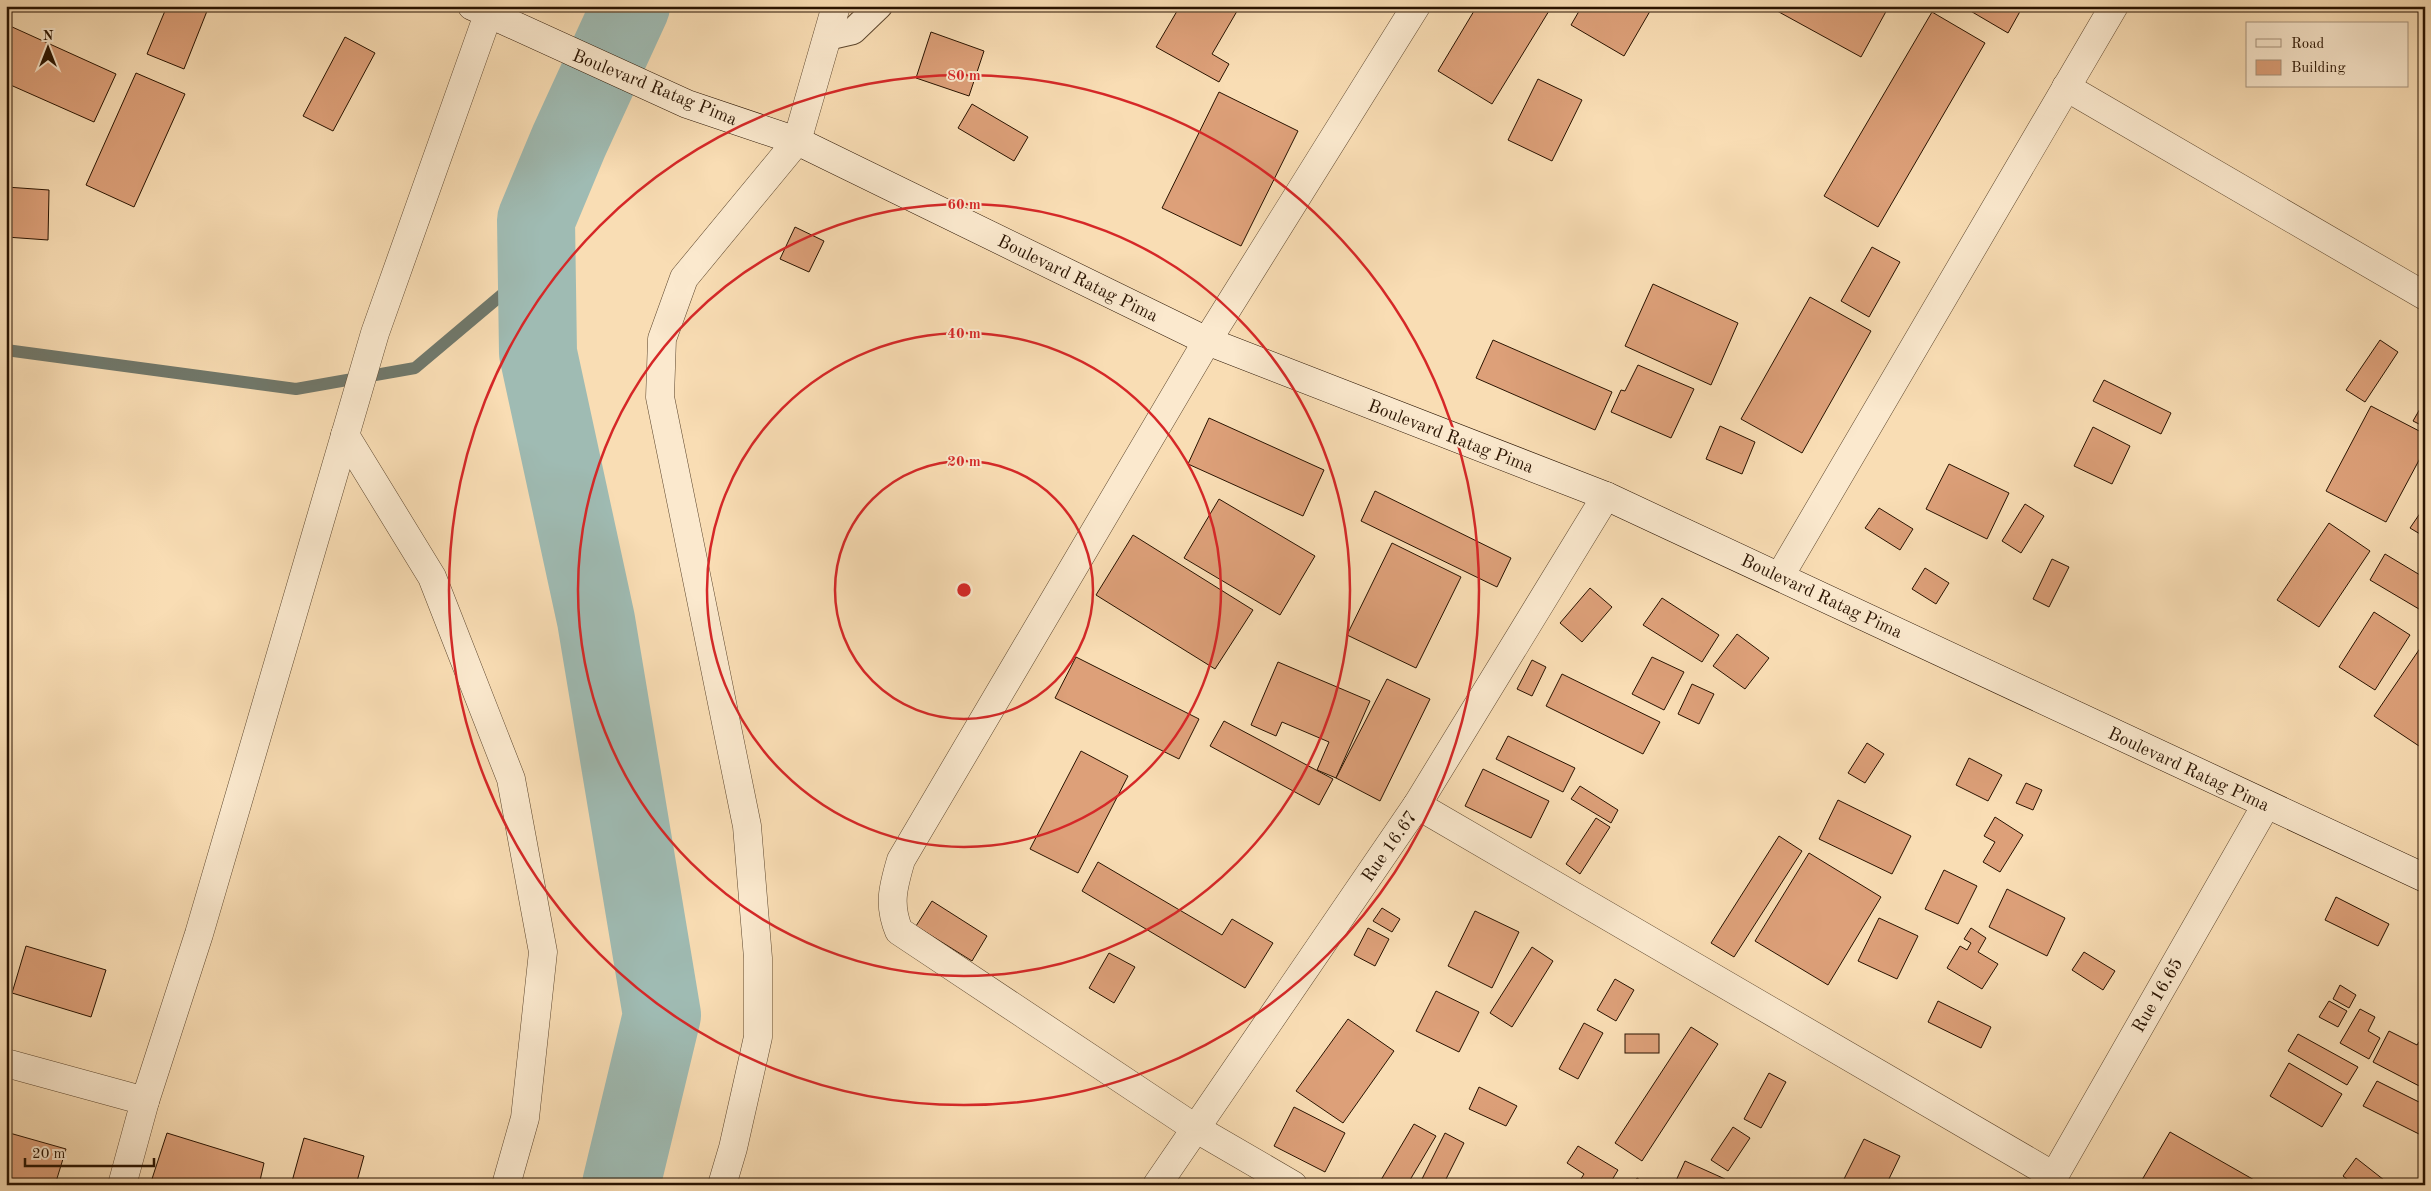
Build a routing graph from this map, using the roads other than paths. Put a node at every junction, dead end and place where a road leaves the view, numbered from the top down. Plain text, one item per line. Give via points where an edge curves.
1 (836, 6) edge
2 (879, 6) edge
3 (1416, 6) edge
4 (2114, 6) edge
5 (483, 9) edge
6 (827, 37) junction
7 (2066, 87) junction
8 (797, 141) junction
9 (2425, 296) edge
10 (1207, 341) junction
11 (345, 435) junction
12 (1606, 496) junction
13 (1780, 576) junction
14 (1418, 805) junction
15 (2266, 805) junction
16 (2425, 878) edge
17 (6, 1063) edge
18 (145, 1101) junction
19 (1195, 1128) junction
20 (2051, 1180) edge
21 (122, 1185) edge
22 (506, 1185) edge
23 (722, 1185) edge
24 (1157, 1185) edge
25 (1293, 1185) edge

1 - 6 street
2 - 6 lane via 853,31
3 - 10 street
4 - 7 street
5 - 8 street, Boulevard Ratag Pima via 555,46 687,104
5 - 11 street via 375,334
6 - 8 street
7 - 9 street
7 - 13 street
8 - 10 street, Boulevard Ratag Pima
8 - 23 street via 684,278 662,339 660,397 747,826 758,958 758,1037
10 - 12 street, Boulevard Ratag Pima
10 - 19 street via 901,860 892,906 899,931
11 - 18 street via 201,925
11 - 22 street via 432,577 511,779 544,952 525,1118
12 - 13 street, Boulevard Ratag Pima
12 - 14 street, Rue 16.67
13 - 15 street, Boulevard Ratag Pima
14 - 19 street, Rue 16.67
14 - 20 street
15 - 16 street, Boulevard Ratag Pima
15 - 20 street, Rue 16.65
17 - 18 street
18 - 21 street
19 - 24 street, Rue 16.67
19 - 25 street

